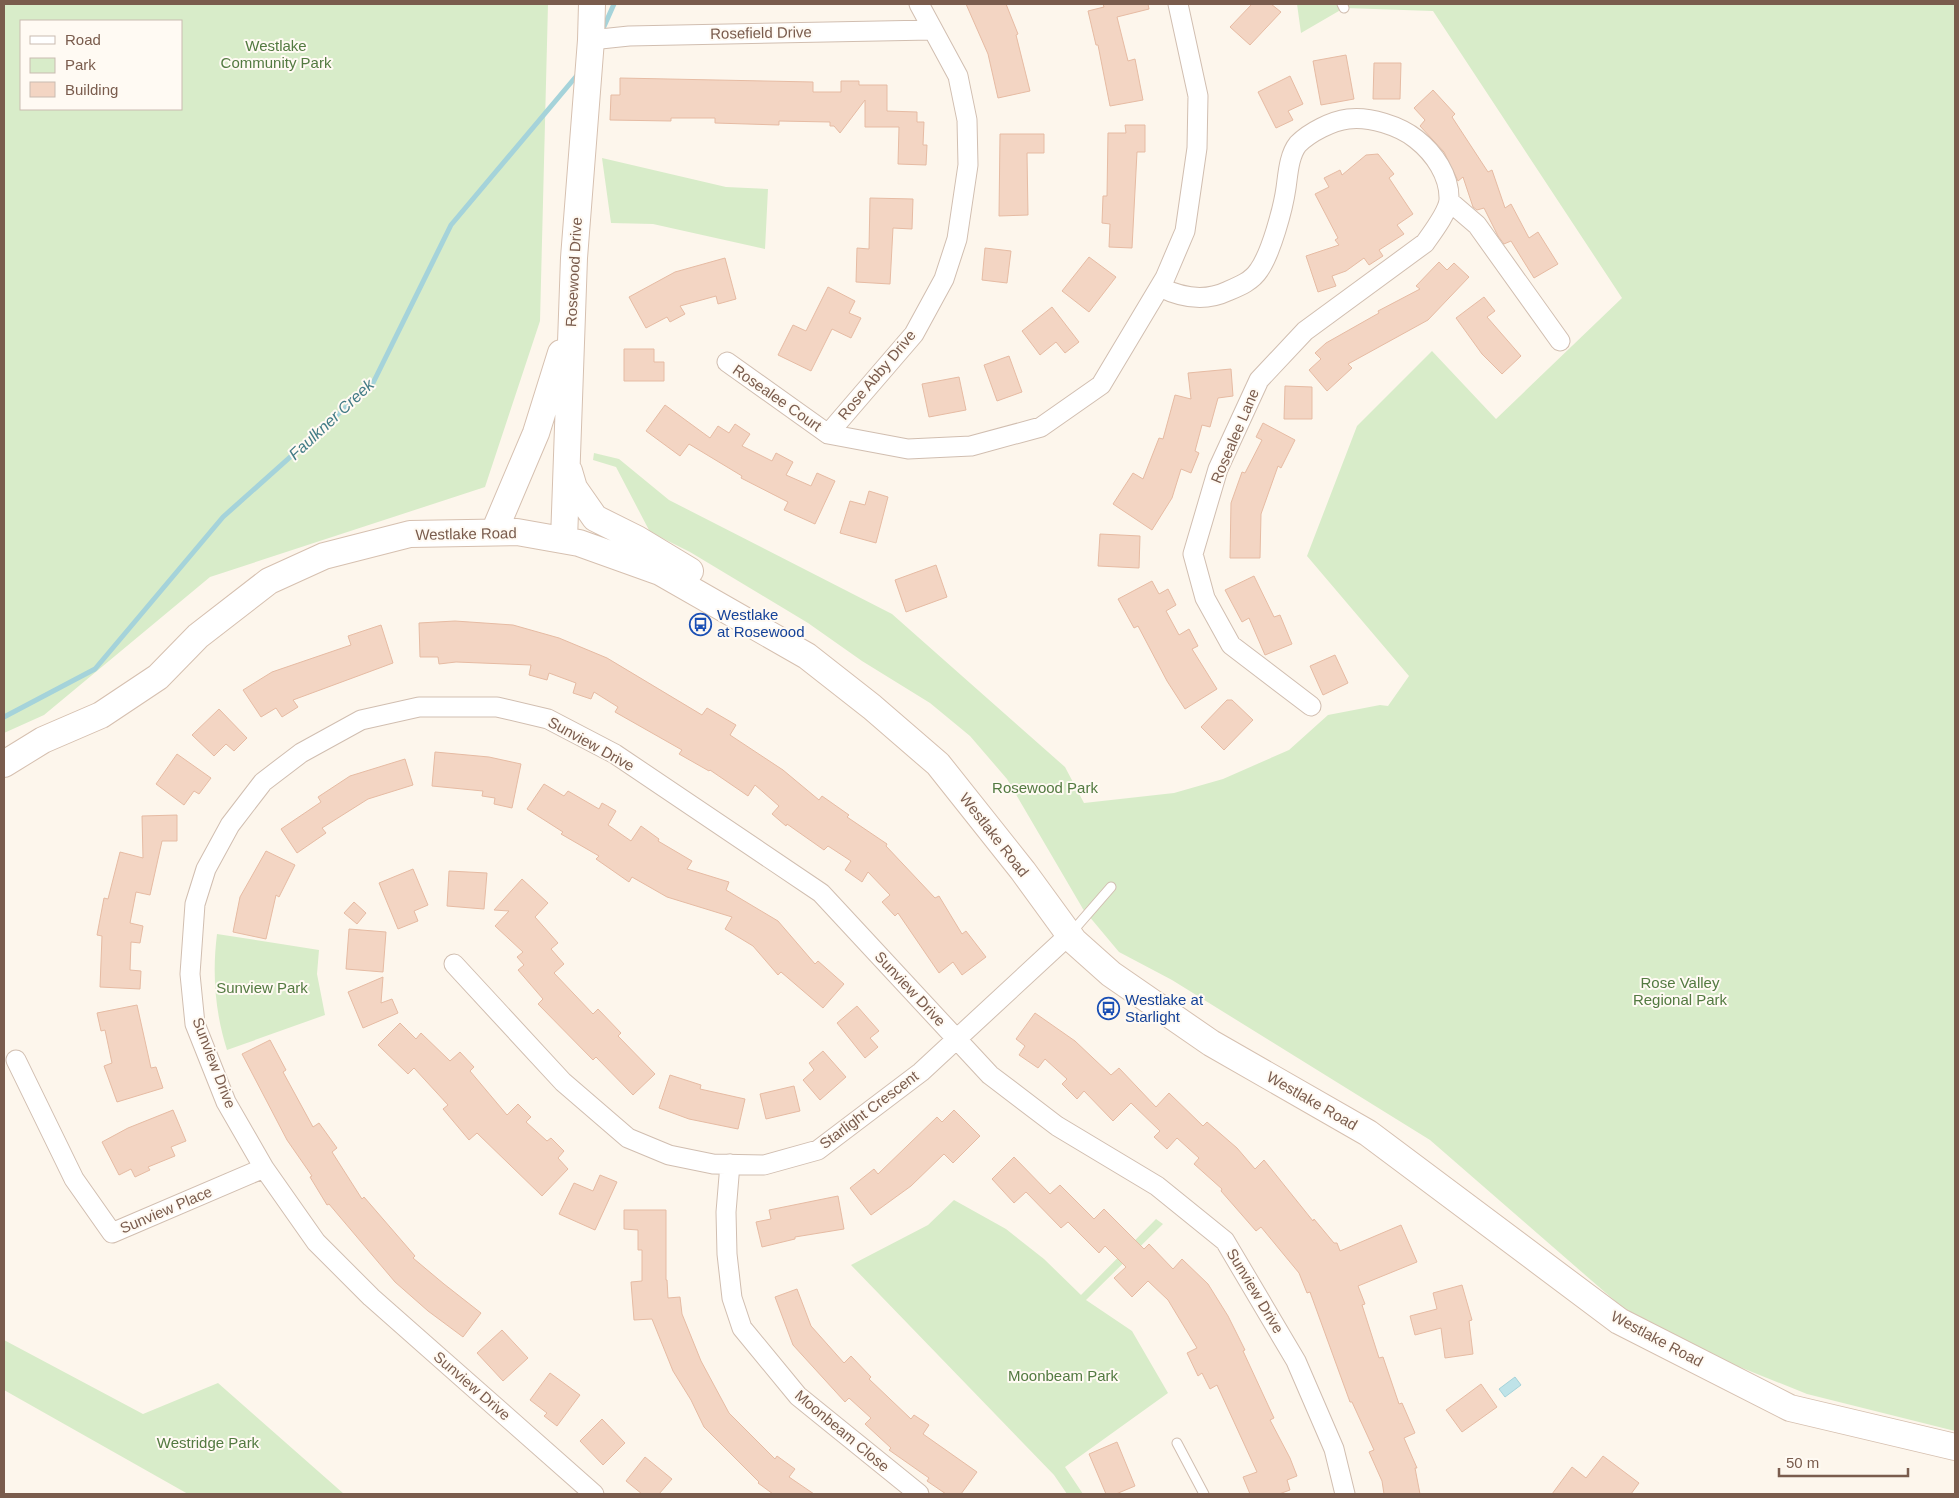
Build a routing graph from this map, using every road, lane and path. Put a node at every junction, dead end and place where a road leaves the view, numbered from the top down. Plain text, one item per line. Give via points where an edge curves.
1 (592, 4) edge
2 (919, 4) edge
3 (1178, 4) edge
4 (931, 30) junction
5 (591, 40) junction
6 (1449, 201) junction
7 (1160, 288) junction
8 (572, 319) junction
9 (1560, 341) dead end
10 (727, 362) dead end
11 (828, 434) junction
12 (566, 461) junction
13 (494, 532) junction
14 (564, 540) junction
15 (742, 619) junction
16 (1311, 706) dead end
17 (4, 764) edge
18 (1111, 888) dead end
19 (1069, 935) junction
20 (454, 964) dead end
21 (956, 1039) junction
22 (16, 1060) dead end
23 (730, 1164) junction
24 (264, 1168) junction
25 (1177, 1443) dead end
26 (1955, 1447) edge
27 (594, 1494) edge
28 (919, 1494) edge
29 (1204, 1494) edge
30 (1345, 1494) edge

1 - 5 street, Rosewood Drive
2 - 4 street, Rose Abby Drive
3 - 7 street via 1198,96 1197,148 1185,231
4 - 5 street, Rosefield Drive via 629,36
4 - 11 street, Rose Abby Drive via 958,76 967,120 968,166 957,239 944,278 914,334
5 - 8 street, Rosewood Drive
6 - 7 street via 1442,168 1427,148 1410,135 1382,123 1357,118 1337,120 1298,145 1290,164 1276,228 1259,270 1245,284 1213,298 1172,294
6 - 9 street via 1477,225
6 - 16 street, Rosealee Lane via 1425,243 1305,331 1259,380 1218,469 1193,554 1205,598 1231,645
7 - 11 street via 1101,385 1041,428 971,446 908,449
8 - 12 street, Rosewood Drive
8 - 13 street via 536,433
10 - 11 street, Rosealee Court
12 - 14 street, Rosewood Drive
12 - 15 street via 574,488 595,518 691,571
13 - 14 street, Westlake Road via 517,532
13 - 17 street, Westlake Road via 410,534 324,556 268,581 198,636 150,682 102,715 43,740
14 - 15 street, Westlake Road via 660,572
15 - 19 street, Westlake Road via 807,656 938,764
18 - 19 lane
19 - 21 street, Starlight Crescent
19 - 26 street, Westlake Road via 1111,974 1211,1043 1368,1133 1619,1321 1790,1408
20 - 23 street, Starlight Crescent via 563,1082 628,1138 669,1155
21 - 23 street, Starlight Crescent via 921,1072 818,1150 764,1165
21 - 24 street, Sunview Drive via 821,893 615,754 548,719 496,706 419,707 361,720 301,753 263,782 230,825 206,868 196,904 190,974 195,1024 226,1102
21 - 30 street, Sunview Drive via 990,1075 1056,1126 1157,1186 1225,1240 1296,1361 1334,1449
22 - 24 street, Sunview Place via 74,1178 112,1233
23 - 28 street, Moonbeam Close via 727,1254 732,1298 742,1328 798,1396
24 - 27 street, Sunview Drive via 316,1242 371,1297
25 - 29 lane

